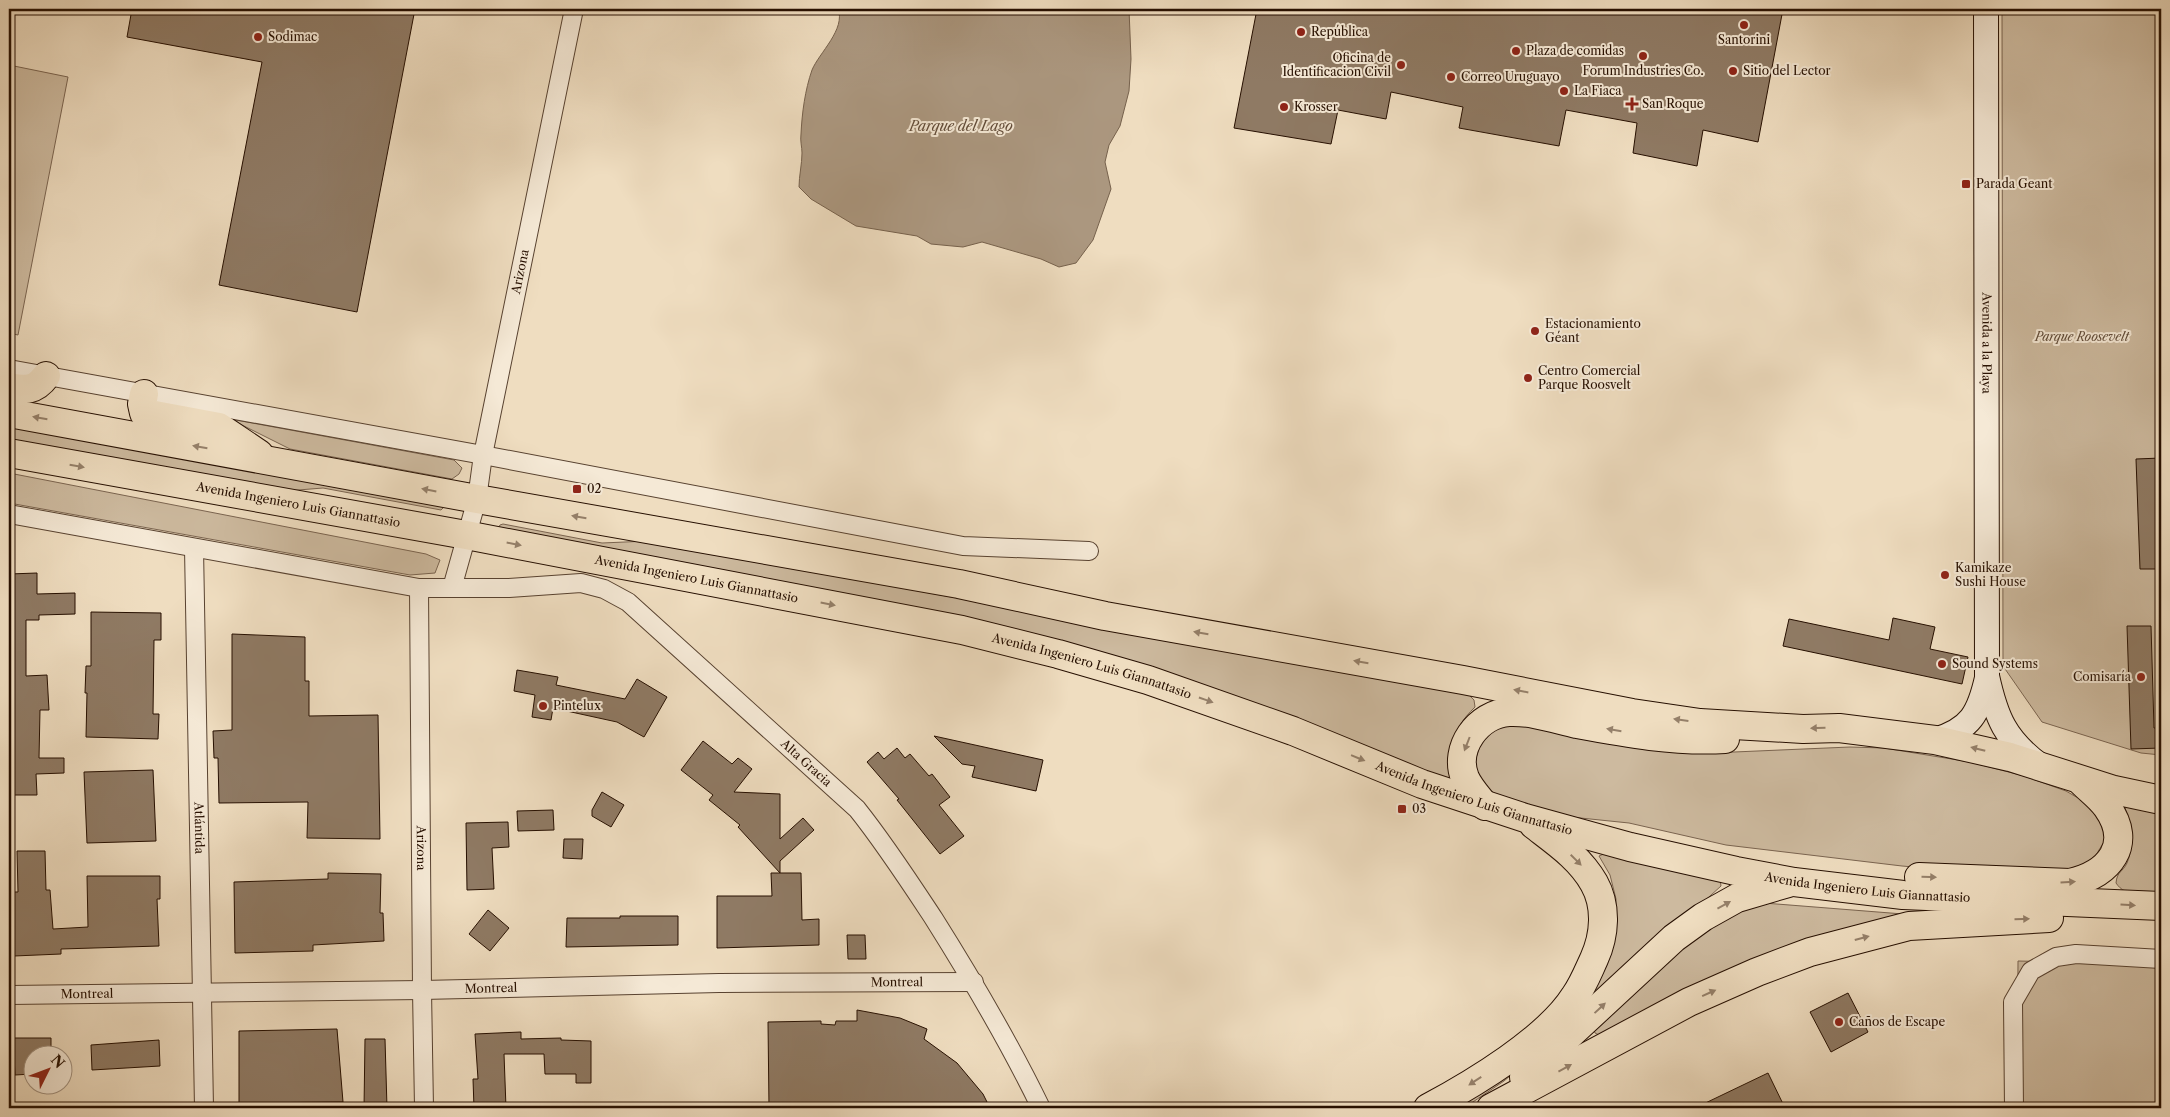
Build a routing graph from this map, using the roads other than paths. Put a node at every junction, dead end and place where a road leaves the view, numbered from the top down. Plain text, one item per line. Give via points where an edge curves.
1 (574, 9) edge
2 (1986, 9) edge
3 (9, 369) edge
4 (46, 376) junction
5 (9, 387) edge
6 (144, 394) junction
7 (9, 412) edge
8 (9, 453) edge
9 (484, 455) junction
10 (266, 459) junction
11 (477, 499) junction
12 (9, 514) edge
13 (466, 535) junction
14 (194, 548) junction
15 (1089, 551) dead end
16 (419, 588) junction
17 (452, 588) junction
18 (1987, 676) junction
19 (1764, 726) junction
20 (1935, 740) junction
21 (2042, 767) junction
22 (2082, 781) junction
23 (2161, 800) edge
24 (1485, 806) junction
25 (1525, 818) junction
26 (1570, 830) junction
27 (1850, 872) junction
28 (1794, 882) junction
29 (2095, 903) junction
30 (2161, 906) edge
31 (2161, 959) edge
32 (974, 982) junction
33 (422, 990) junction
34 (203, 993) junction
35 (9, 995) edge
36 (204, 1108) edge
37 (424, 1108) edge
38 (1041, 1108) edge
39 (1428, 1108) edge
40 (1483, 1108) edge
41 (1491, 1108) edge
42 (2014, 1108) edge

1 - 9 street, Arizona
2 - 18 street, Avenida a la Playa
3 - 4 street
4 - 5 main road via 40,384 28,390
4 - 6 street
6 - 9 street
6 - 10 main road via 144,413 219,428
10 -> 7 main road
8 -> 13 main road, Avenida Ingeniero Luis Giannattasio
9 - 11 street, Arizona
9 - 15 street via 963,546
11 -> 10 main road
11 - 13 street, Arizona
19 -> 11 main road via 1700,723 1632,713 1105,616 959,584
12 - 14 street
13 - 17 street, Arizona
13 -> 24 main road, Avenida Ingeniero Luis Giannattasio via 953,628 1058,654 1237,710
14 - 16 street
14 - 34 street, Atlántida
16 - 17 street
16 - 33 street, Arizona
17 - 32 street, Alta Gracia via 581,583 604,589 628,602 857,809 888,847
18 - 20 street via 1982,698 1968,722 1960,730
18 - 21 street via 2000,721 2025,754
20 -> 19 main road via 1839,728
19 -> 24 main road via 1725,740 1684,741 1535,715 1495,714 1473,731 1466,741 1462,765 1471,790
21 -> 20 main road
21 - 22 main road
22 - 23 main road
27 -> 22 main road via 2070,883 2088,879 2111,860 2117,847 2117,833 2114,818 2106,806
24 - 25 main road, Avenida Ingeniero Luis Giannattasio
25 - 26 main road, Avenida Ingeniero Luis Giannattasio
25 -> 39 main road via 1565,849 1595,884 1604,925 1599,949 1574,998 1544,1029 1476,1081
26 - 27 main road via 1629,830 1792,864
26 - 28 main road, Avenida Ingeniero Luis Giannattasio via 1630,847
27 - 28 main road
28 - 29 main road, Avenida Ingeniero Luis Giannattasio via 1903,896
40 -> 28 main road via 1555,1050 1674,938 1736,898
29 -> 30 main road, Avenida Ingeniero Luis Giannattasio
41 -> 29 main road via 1689,1002 1810,952 1909,926 2060,918
31 - 42 street via 2076,954 2056,957 2031,971 2013,1002
32 - 33 street, Montreal via 719,983
32 - 38 street, Alta Gracia
33 - 34 street, Montreal
33 - 37 street, Arizona
34 - 35 street, Montreal
34 - 36 street, Atlántida

